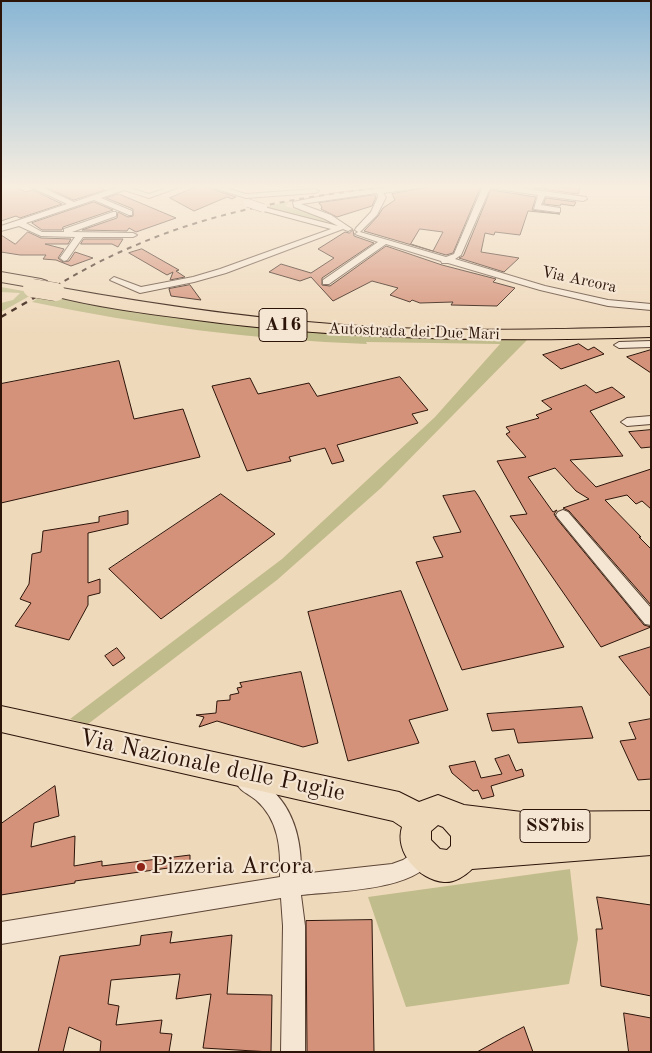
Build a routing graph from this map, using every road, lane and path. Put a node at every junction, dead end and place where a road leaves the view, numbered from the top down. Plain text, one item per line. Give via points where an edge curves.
1 (80, 235) edge
2 (329, 235) edge
3 (367, 235) edge
4 (466, 235) edge
5 (384, 242) junction
6 (64, 258) dead end
7 (445, 261) junction
8 (1, 277) edge
9 (114, 280) dead end
10 (1, 282) edge
11 (326, 282) dead end
12 (48, 288) junction
13 (651, 307) edge
14 (651, 326) edge
15 (558, 332) junction
16 (651, 332) edge
17 (651, 344) edge
18 (619, 345) dead end
19 (651, 420) edge
20 (627, 422) dead end
21 (563, 515) dead end
22 (651, 619) edge
23 (1, 719) edge
24 (208, 765) junction
25 (420, 820) junction
26 (459, 820) junction
27 (651, 826) edge
28 (651, 840) edge
29 (465, 854) junction
30 (424, 856) junction
31 (290, 886) junction
32 (1, 933) edge
33 (293, 1052) edge

1 - 6 street
2 - 9 street via 194,279 140,290
3 - 5 street, Via Arcora
4 - 7 street via 457,255
5 - 7 street, Via Arcora
5 - 11 street
7 - 13 street, Via Arcora via 581,297
8 - 12 highway, Autostrada dei Due Mari / A16
10 - 12 highway, Autostrada dei Due Mari / A16
12 - 15 highway, Autostrada dei Due Mari / A16 via 156,310 285,326 377,332
14 - 15 highway, Autostrada dei Due Mari / A16
15 - 16 highway, Autostrada dei Due Mari / A16
17 - 18 street
19 - 20 street
21 - 22 street
23 - 24 main road, Via Nazionale delle Puglie
24 - 25 main road, Via Nazionale delle Puglie via 399,807
24 - 31 street via 225,777 255,786 273,804 285,826 291,850
25 - 26 main road, SS7bis via 438,810
25 - 30 main road via 416,834
26 - 27 main road, SS7bis via 522,826
26 - 29 main road via 467,837
28 - 29 main road, SS7bis
29 - 30 main road, SS7bis via 454,864 446,866
30 - 31 street via 409,868 392,874
31 - 32 street
31 - 33 street via 294,926

